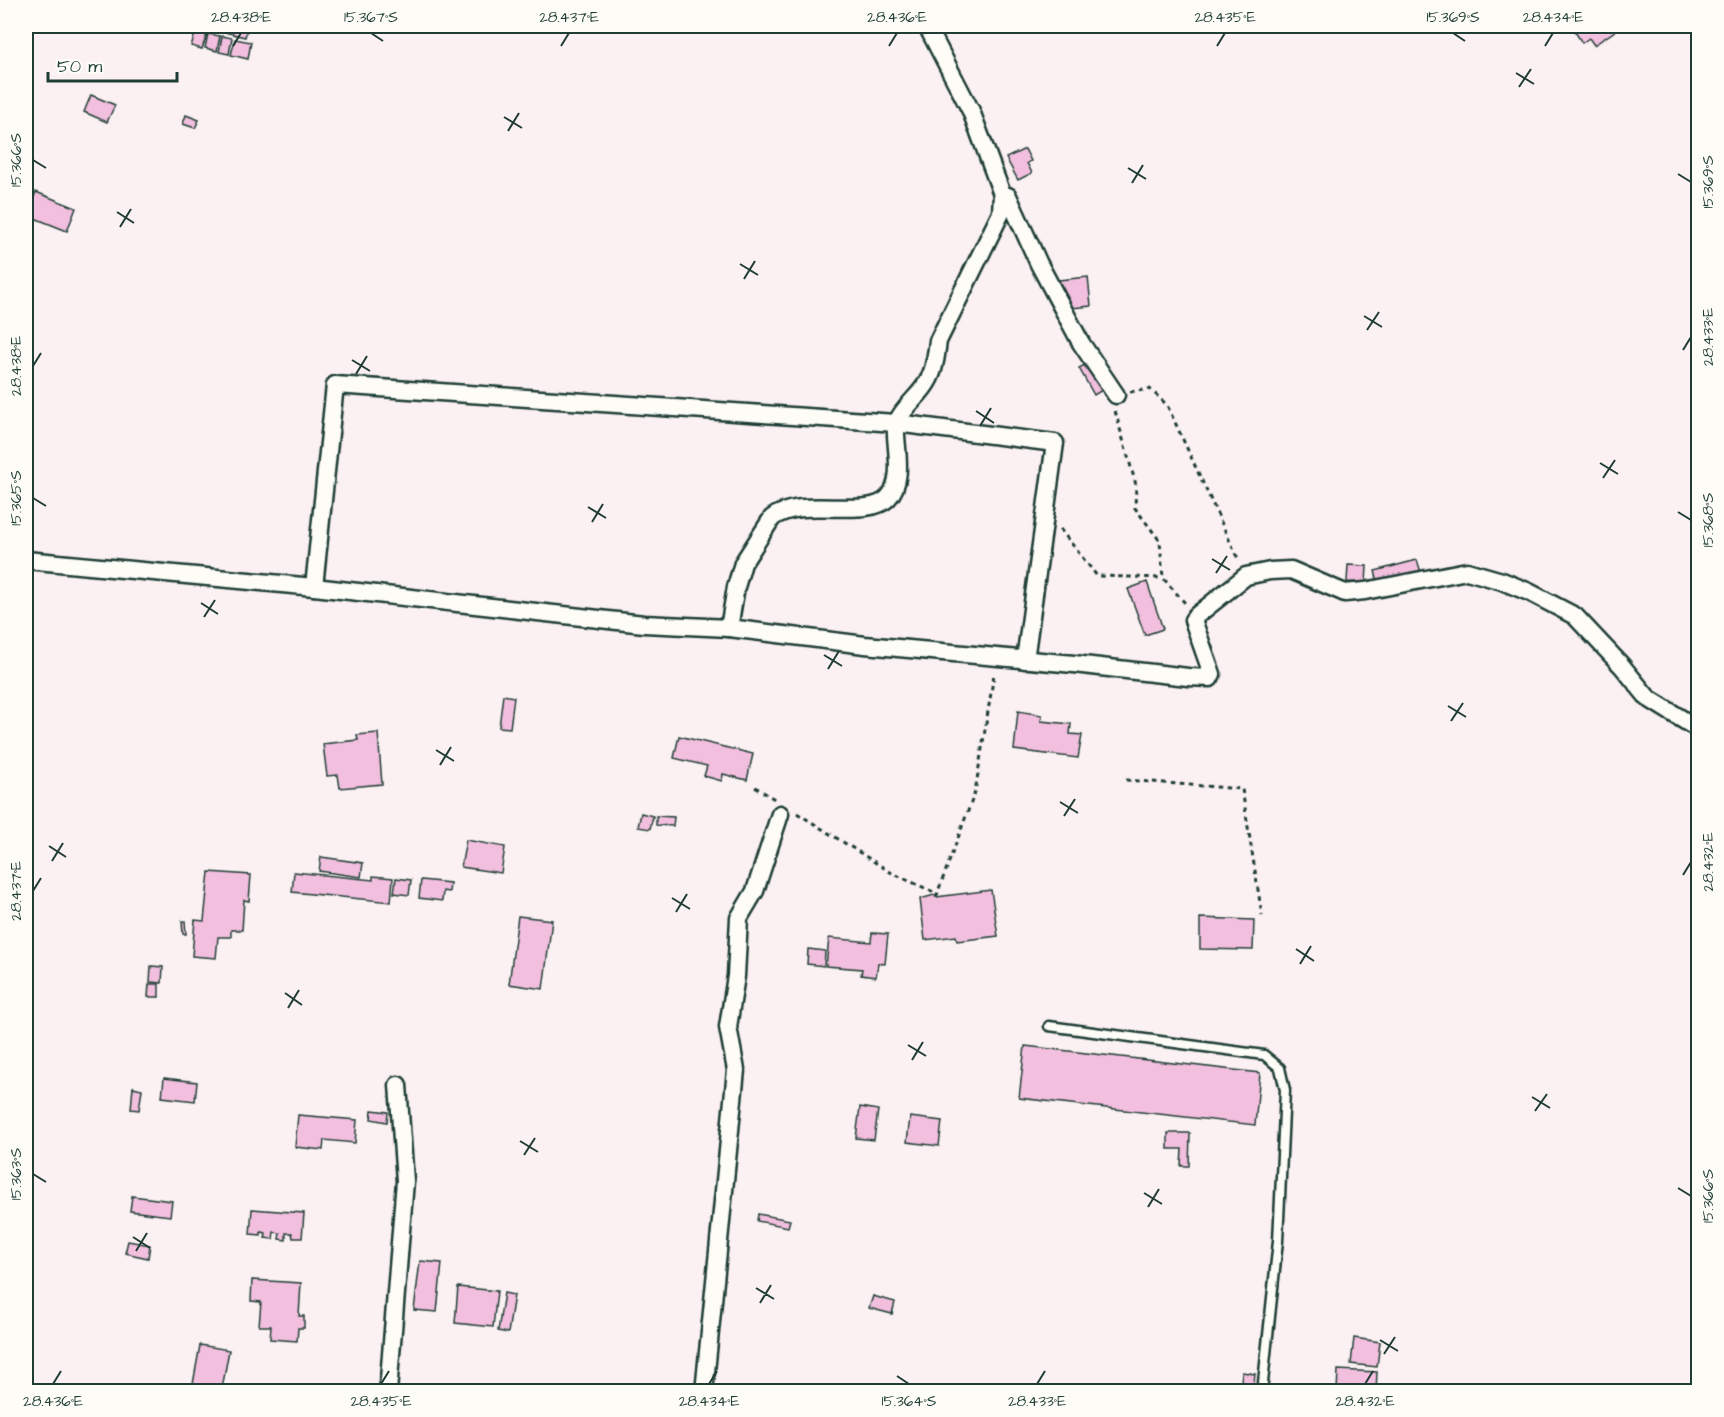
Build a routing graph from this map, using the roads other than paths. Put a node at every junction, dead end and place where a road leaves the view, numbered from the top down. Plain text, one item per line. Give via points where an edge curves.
1 (927, 26) edge
2 (1002, 194) junction
3 (1116, 395) road end
4 (896, 423) junction
5 (26, 560) edge
6 (314, 587) junction
7 (729, 628) junction
8 (1024, 660) junction
9 (1698, 729) edge
10 (786, 810) road end
11 (1048, 1026) dead end
12 (398, 1085) dead end
13 (388, 1392) edge
14 (704, 1392) edge
15 (1262, 1392) edge

1 - 2 street via 971,111
2 - 3 street via 1008,196 1081,343
2 - 4 street via 1001,213 938,341 928,382
4 - 6 street via 335,385
4 - 7 street via 898,480 888,498 878,504 802,507 778,513 743,564
4 - 8 street via 1055,443
5 - 6 street
6 - 7 street via 644,624
7 - 8 street
8 - 9 street via 1210,678 1212,674 1193,620 1246,576 1291,570 1345,593 1467,571 1529,592 1575,616 1648,698
10 - 14 street via 755,891 739,918 728,1027 736,1070
11 - 15 lane via 1264,1055 1280,1068 1285,1090 1278,1241
12 - 13 street via 405,1180

